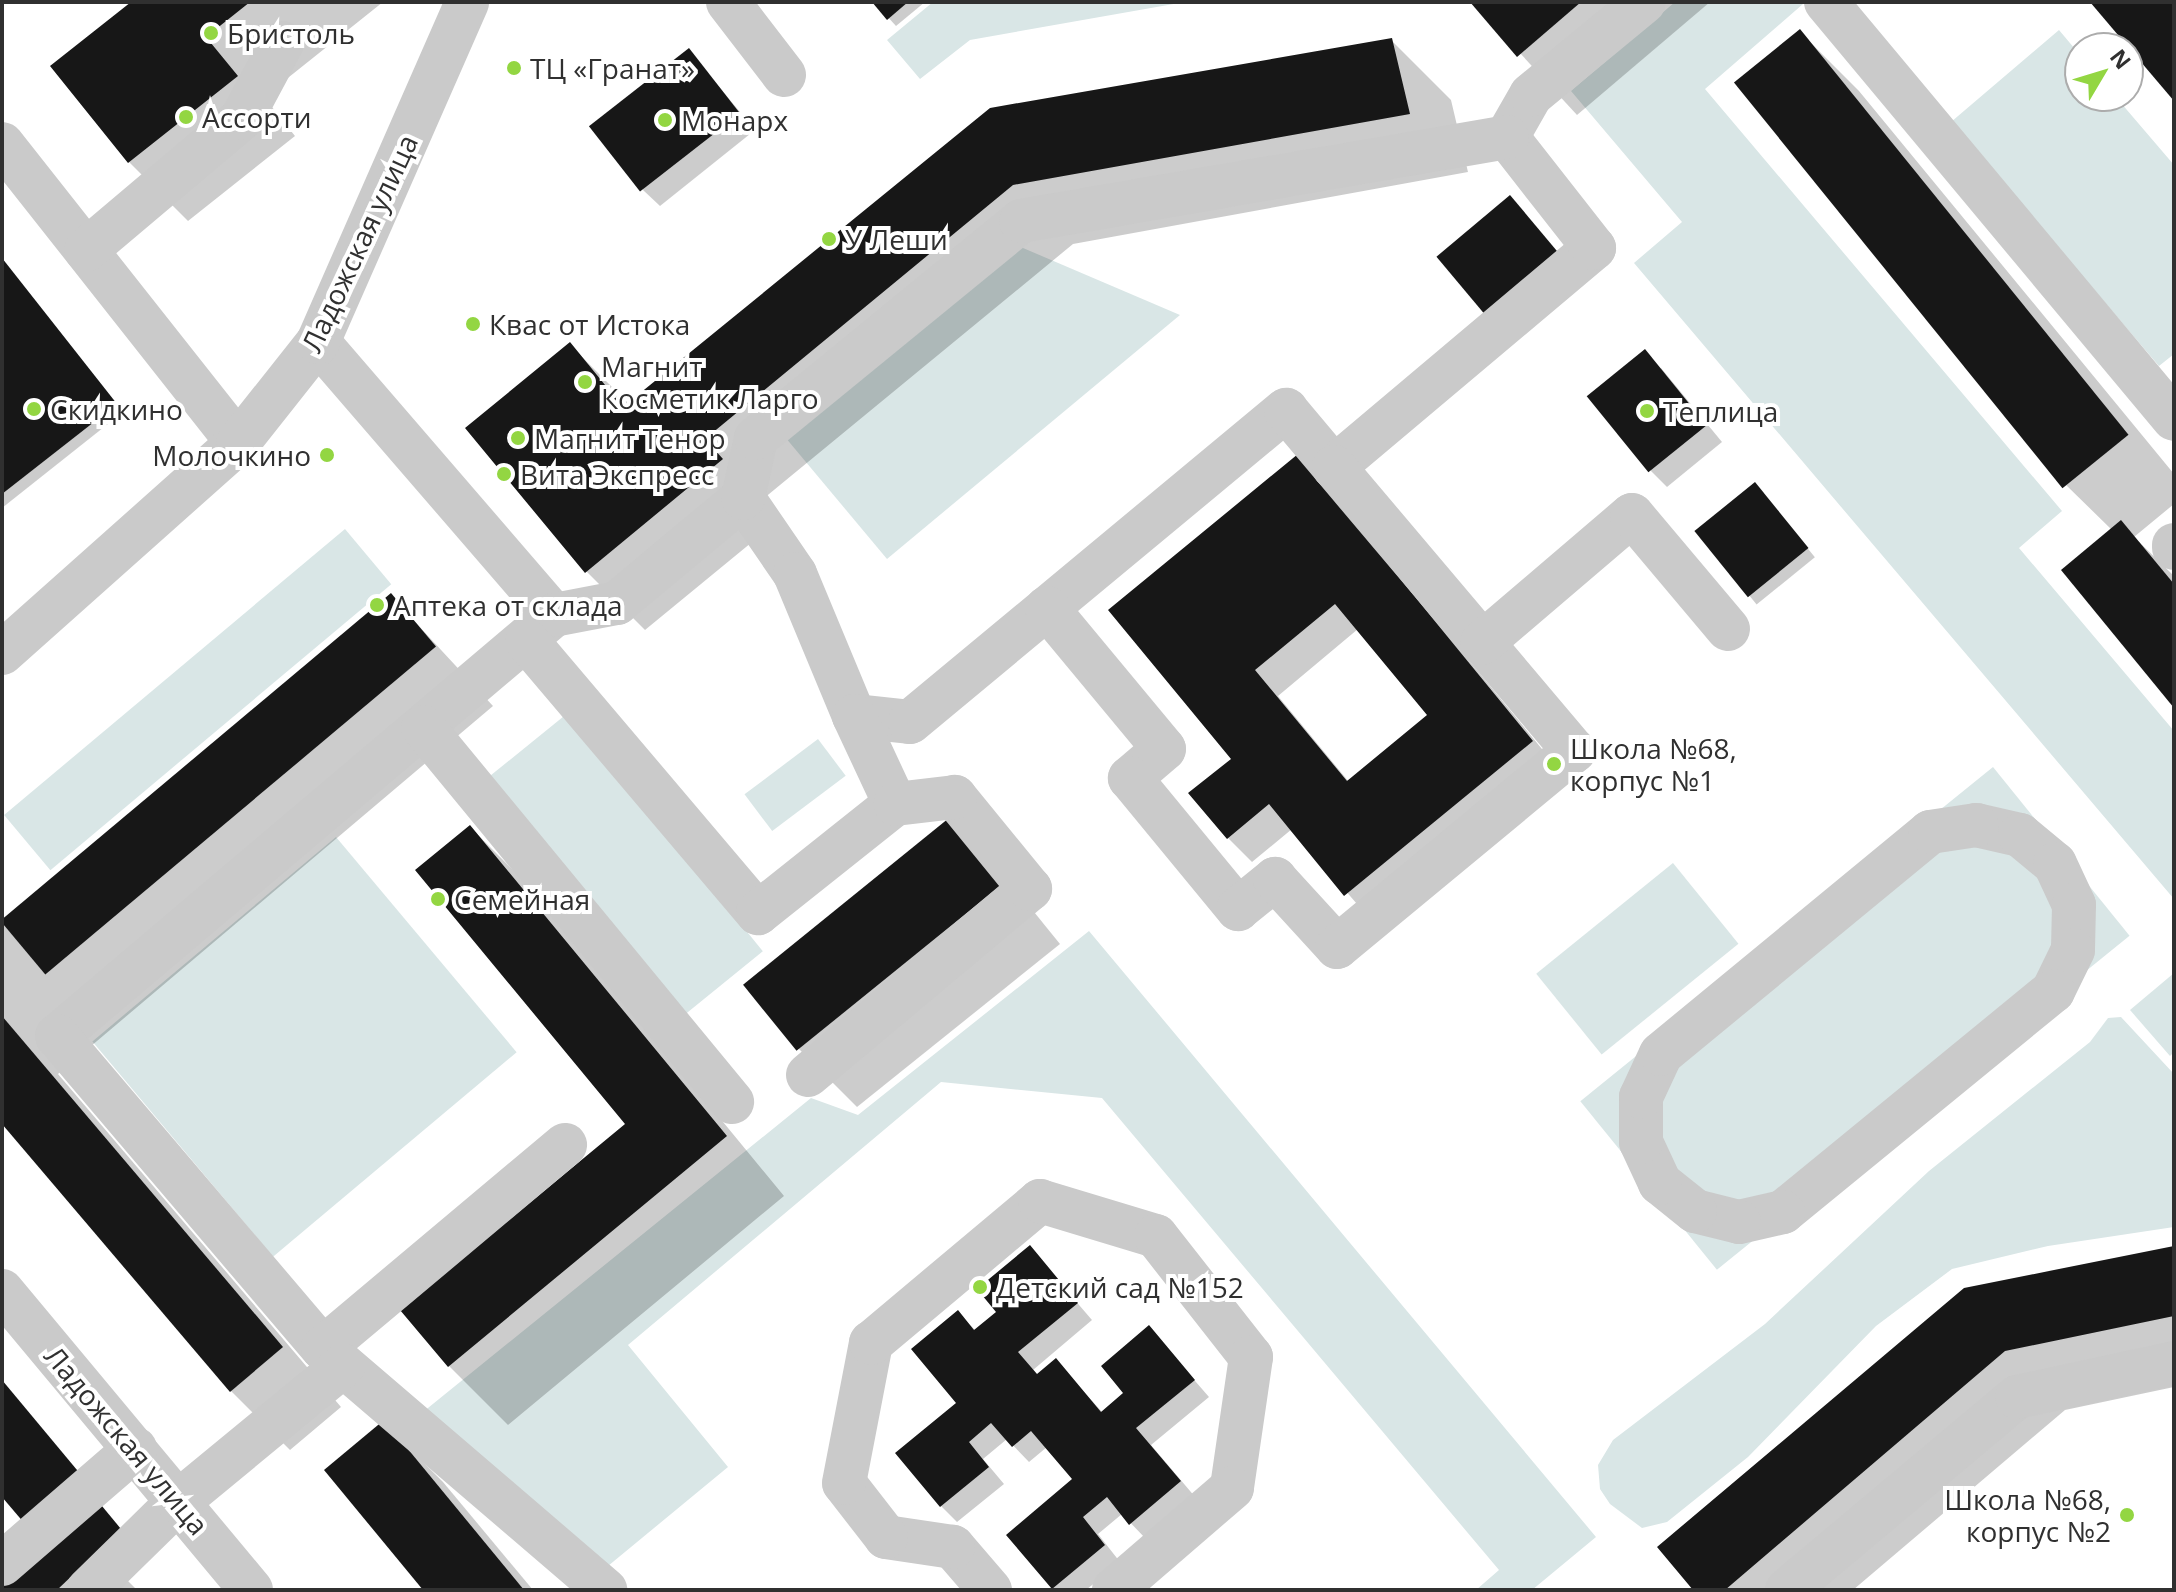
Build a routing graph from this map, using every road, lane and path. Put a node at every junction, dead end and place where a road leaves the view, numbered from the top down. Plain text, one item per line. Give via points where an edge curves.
1 (467, 2) edge
2 (728, 2) edge
3 (1644, 2) edge
4 (1826, 2) edge
5 (282, 43) dead end
6 (784, 75) dead end
7 (1507, 137) junction
8 (2, 144) edge
9 (86, 250) junction
10 (318, 342) junction
11 (2174, 419) edge
12 (238, 443) junction
13 (1334, 467) junction
14 (743, 498) junction
15 (1047, 608) junction
16 (541, 628) junction
17 (1728, 629) dead end
18 (1482, 643) junction
19 (2, 653) edge
20 (854, 716) junction
21 (423, 727) junction
22 (895, 804) junction
23 (2020, 835) joint
24 (808, 1075) dead end
25 (732, 1102) dead end
26 (565, 1145) dead end
27 (2, 1291) edge
28 (333, 1357) junction
29 (2174, 1363) edge
30 (135, 1449) junction
31 (178, 1502) junction
32 (8, 1546) edge
33 (88, 1590) edge
34 (251, 1590) edge
35 (605, 1590) edge
36 (990, 1590) edge
37 (1114, 1590) edge
38 (1787, 1590) edge

1 - 10 street, Ладожская улица
2 - 6 street
3 - 7 street via 1531,95
4 - 11 street
5 - 9 street via 242,118
7 - 13 street via 1594,248
7 - 14 street via 1021,221 756,438
8 - 9 street
9 - 12 street
10 - 12 street, Ладожская улица
10 - 16 street
12 - 19 street, Ладожская улица
13 - 15 street via 1286,410
13 - 18 street
14 - 16 street via 617,603
14 - 20 street via 795,574
15 - 18 street via 1164,749 1130,778 1238,909 1275,879 1337,947 1574,751
15 - 20 street via 910,722
16 - 21 street
16 - 22 street via 758,913
17 - 18 street via 1632,515
20 - 22 street
21 - 25 street
21 - 28 street via 57,1036
22 - 24 street via 955,797 1030,889
23 - 23 street via 2055,864 2074,905 2073,950 2053,991 1783,1212 1739,1222 1695,1211 1660,1183 1641,1142 1641,1097 1661,1054 1930,832 1976,825
26 - 28 street
27 - 30 street, Ладожская улица
28 - 31 street
28 - 35 street
29 - 38 street via 2017,1397
30 - 31 street, Ладожская улица
30 - 32 street
31 - 33 street
31 - 34 street, Ладожская улица
36 - 37 street via 953,1547 886,1537 844,1483 871,1343 1040,1201 1156,1236 1251,1357 1232,1488

